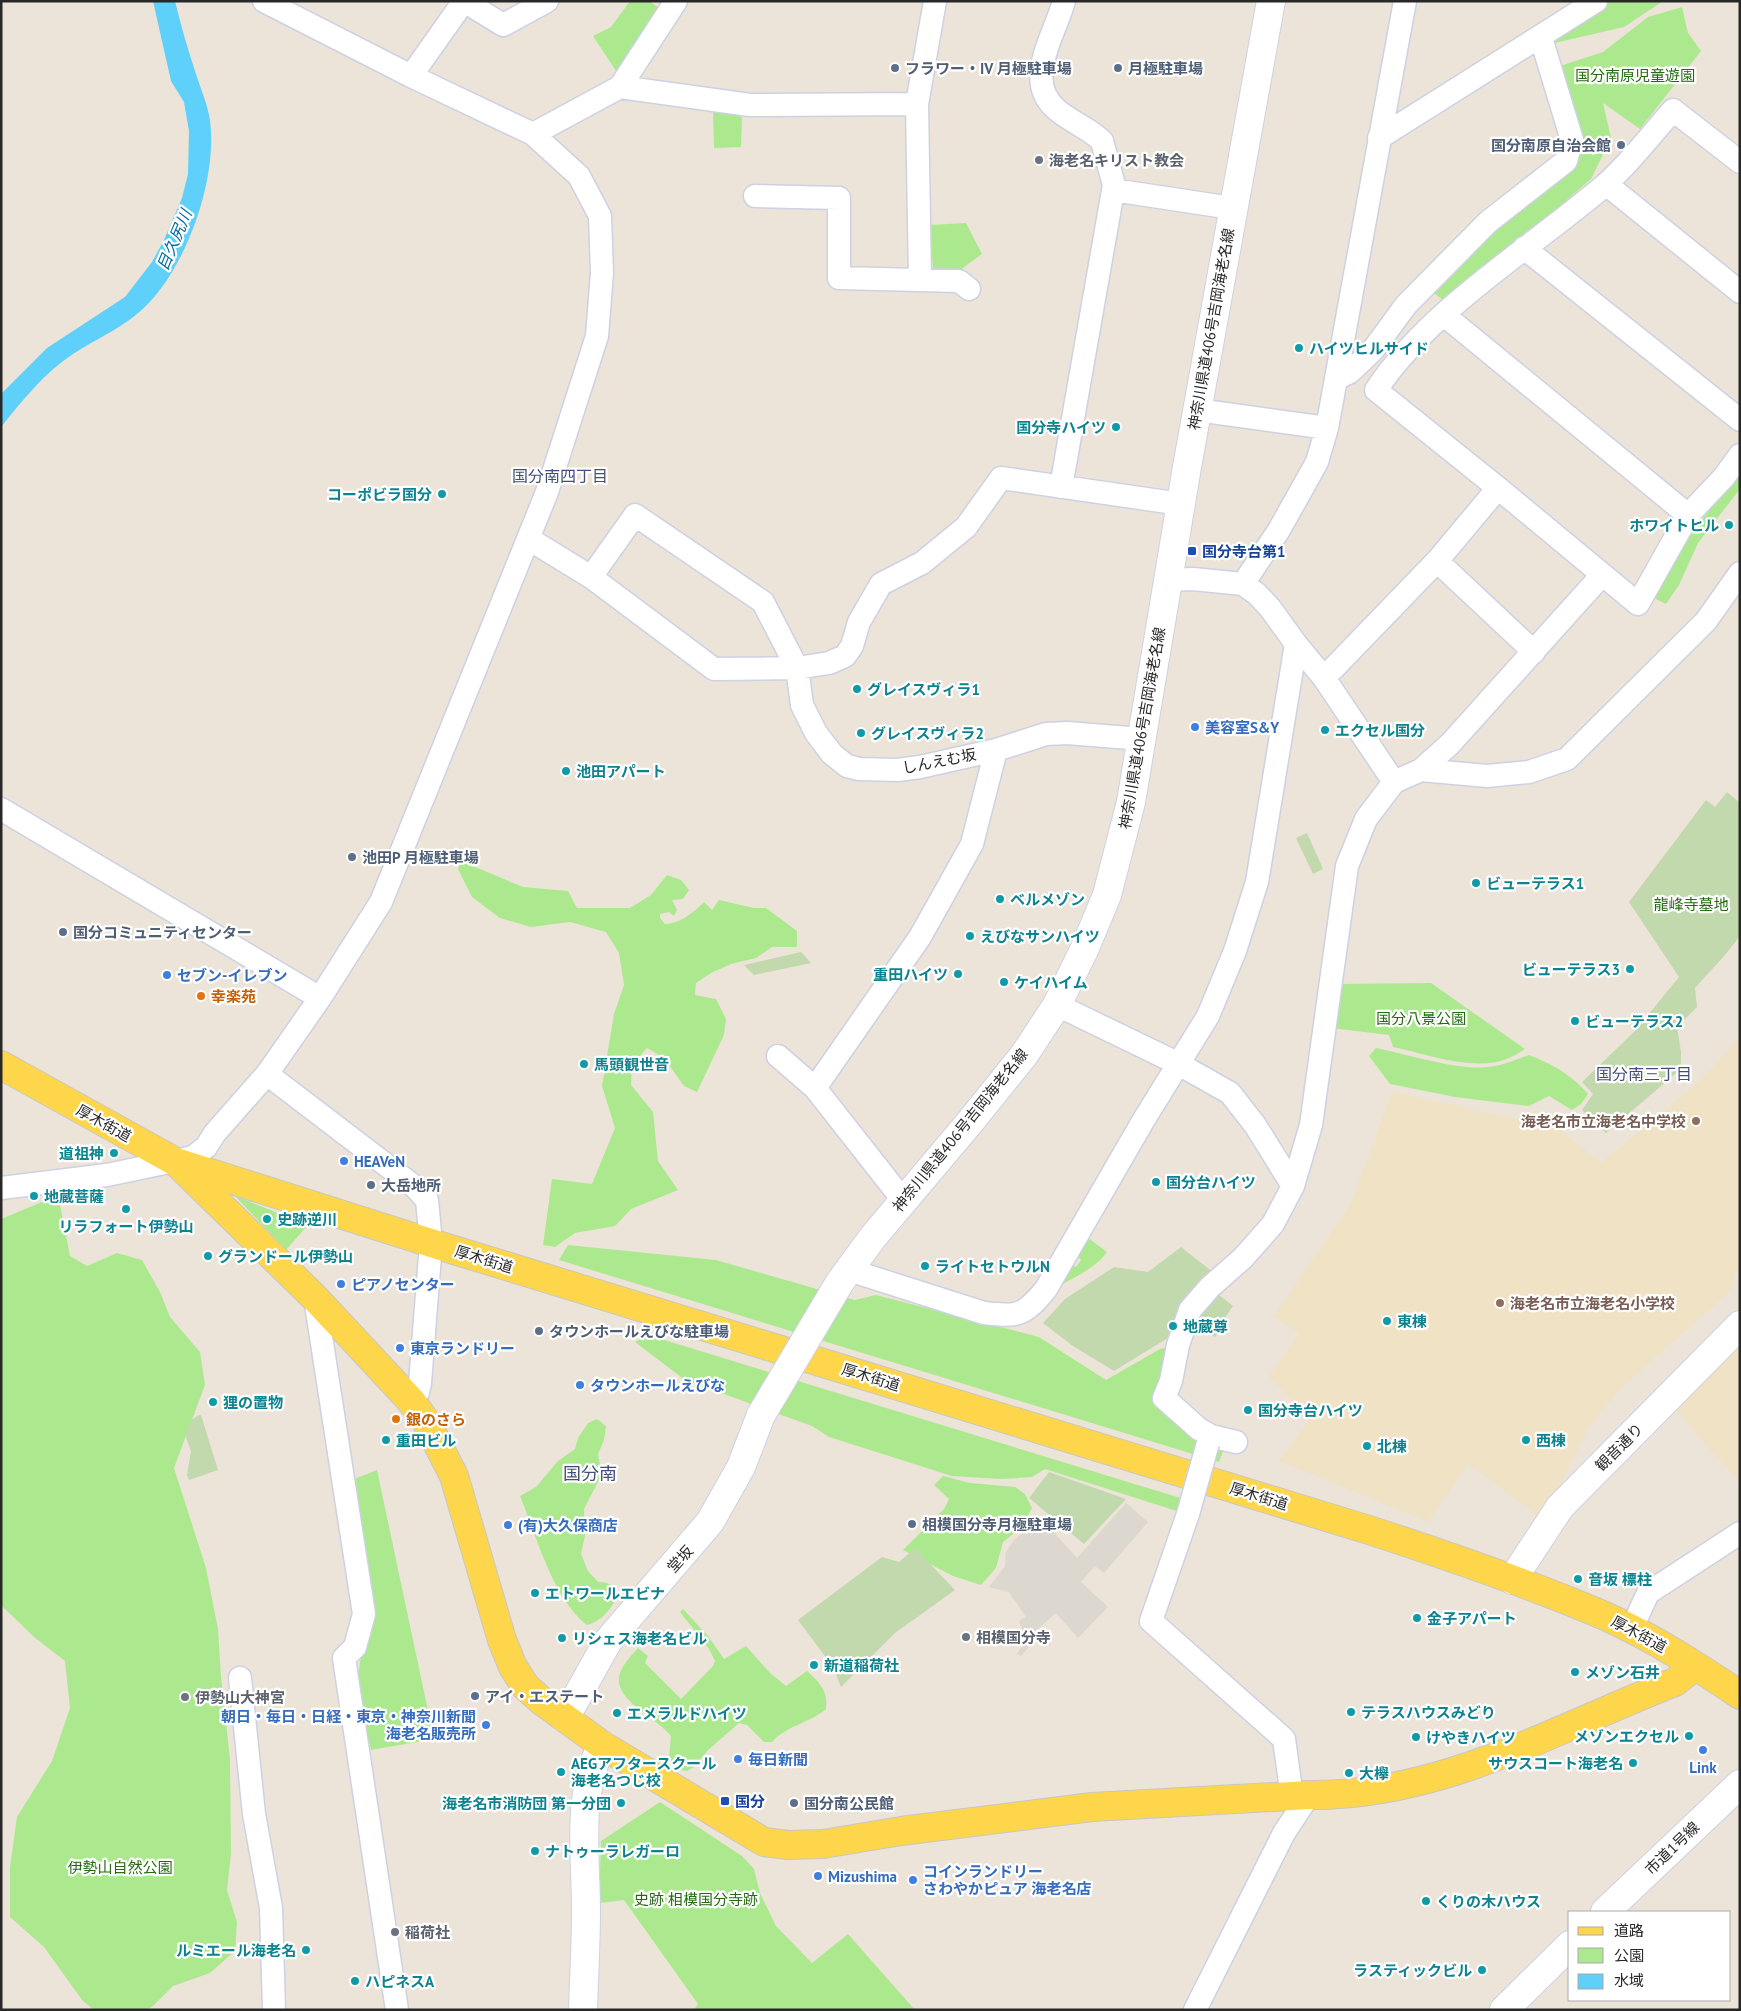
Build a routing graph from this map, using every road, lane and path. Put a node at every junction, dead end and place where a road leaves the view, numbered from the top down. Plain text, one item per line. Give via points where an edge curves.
1 (264, 1) edge
2 (548, 1) edge
3 (676, 1) edge
4 (935, 1) edge
5 (1064, 1) edge
6 (1271, 1) edge
7 (1405, 1) edge
8 (1596, 1) edge
9 (1541, 38) junction
10 (411, 76) junction
11 (620, 87) junction
12 (917, 104) junction
13 (533, 134) junction
14 (1379, 138) junction
15 (1740, 162) edge
16 (1606, 184) junction
17 (1113, 190) junction
18 (755, 196) dead end
19 (1232, 208) junction
20 (1524, 248) junction
21 (920, 280) junction
22 (968, 289) dead end
23 (1740, 292) edge
24 (1444, 315) junction
25 (1338, 378) junction
26 (1197, 410) junction
27 (1740, 420) edge
28 (1328, 428) junction
29 (1740, 455) edge
30 (1061, 487) junction
31 (1498, 488) junction
32 (1181, 504) junction
33 (1688, 515) junction
34 (529, 539) junction
35 (1437, 561) junction
36 (1740, 573) edge
37 (1602, 575) junction
38 (592, 577) junction
39 (1169, 580) junction
40 (1243, 584) junction
41 (1296, 644) junction
42 (1534, 652) junction
43 (797, 668) junction
44 (1324, 678) junction
45 (1142, 738) junction
46 (996, 750) junction
47 (1421, 770) junction
48 (1394, 782) junction
49 (1, 809) edge
50 (320, 998) junction
51 (1057, 1005) junction
52 (778, 1056) dead end
53 (1177, 1063) junction
54 (1, 1065) edge
55 (267, 1074) junction
56 (815, 1088) junction
57 (195, 1165) junction
58 (1293, 1186) junction
59 (1, 1188) edge
60 (903, 1200) junction
61 (431, 1243) junction
62 (844, 1276) junction
63 (315, 1298) junction
64 (1740, 1325) edge
65 (412, 1402) junction
66 (761, 1415) joint
67 (1210, 1440) junction
68 (1236, 1442) dead end
69 (1740, 1533) edge
70 (1512, 1580) junction
71 (1632, 1630) junction
72 (1695, 1666) junction
73 (240, 1678) dead end
74 (1740, 1695) edge
75 (565, 1718) junction
76 (602, 1745) junction
77 (1740, 1784) edge
78 (1300, 1796) junction
79 (1606, 1911) edge
80 (1568, 1947) edge
81 (274, 2010) edge
82 (397, 2010) edge
83 (583, 2010) edge
84 (1195, 2010) edge
85 (1504, 2010) edge

1 - 10 street
2 - 10 street via 503,25 464,2
3 - 11 street
4 - 12 street
5 - 17 street via 1043,59 1043,87 1056,110 1102,141
6 - 19 main road, 神奈川県道406号吉岡海老名線
7 - 14 street
8 - 9 street
9 - 14 street
9 - 25 street via 1572,140 1566,161 1488,222 1406,305 1373,350 1350,372
10 - 13 street
11 - 12 street via 750,105
11 - 13 street
12 - 21 street
13 - 34 street via 579,176 600,216 602,273 597,336
14 - 25 street
15 - 16 street via 1673,110
16 - 20 street
16 - 23 street
17 - 19 street
17 - 30 street
18 - 21 street via 839,198 839,278
19 - 26 main road, 神奈川県道406号吉岡海老名線
20 - 24 street
20 - 27 street
21 - 22 street via 958,281
24 - 31 street via 1390,370 1376,390
24 - 33 street
25 - 28 street
26 - 28 street
26 - 32 main road, 神奈川県道406号吉岡海老名線
28 - 40 street via 1317,462 1279,530
29 - 33 street
30 - 32 street
30 - 43 street via 1000,478 966,527 922,563 881,584 859,622 852,646 845,656 829,663
31 - 35 street
31 - 37 street
32 - 39 main road, 神奈川県道406号吉岡海老名線
33 - 37 street via 1638,604
34 - 38 street
34 - 50 street via 382,902
35 - 42 street
35 - 44 street
36 - 47 street via 1706,621 1567,759 1529,772 1487,776
37 - 42 street
38 - 43 street via 714,669
38 - 43 street, しんえむ坂 via 635,515 763,602
39 - 40 street
39 - 45 main road, 神奈川県道406号吉岡海老名線
40 - 41 street via 1270,608
41 - 44 street
41 - 53 street via 1257,882 1235,951 1208,1016
42 - 47 street via 1450,744
43 - 46 street, しんえむ坂 via 802,705 816,733 832,754 847,766 898,770
44 - 48 street
45 - 46 street, しんえむ坂 via 1046,734
45 - 51 main road, 神奈川県道406号吉岡海老名線 via 1131,802 1107,894
46 - 56 street via 972,844 920,937
47 - 48 street
48 - 58 street via 1366,819 1347,866 1311,1125
49 - 50 street
50 - 55 street
51 - 53 street
51 - 60 main road, 神奈川県道406号吉岡海老名線 via 1024,1055
52 - 56 street
53 - 58 street via 1230,1093 1255,1125
53 - 62 street via 1046,1289 1030,1309 1007,1316 984,1313
54 - 57 main road, 厚木街道
55 - 57 street via 215,1132
55 - 61 street via 415,1187 427,1200
56 - 60 street
57 - 59 street
57 - 61 main road, 厚木街道
57 - 63 main road
58 - 67 street via 1273,1224 1190,1310 1178,1346 1164,1398
60 - 62 main road, 神奈川県道406号吉岡海老名線
61 - 65 street via 420,1383
61 - 70 main road, 厚木街道 via 1369,1530
62 - 66 main road, 神奈川県道406号吉岡海老名線, bridge
63 - 65 main road
63 - 82 street via 364,1614 355,1648 344,1658
64 - 70 main road, 観音通り via 1560,1507
65 - 75 main road via 427,1423 454,1476 502,1640 513,1667 526,1687
66 - 75 main road, 堂坂 via 741,1467 710,1522 608,1641
67 - 68 street
67 - 78 street, bridge via 1151,1621 1284,1739
69 - 71 street via 1648,1593
70 - 71 main road, 厚木街道
71 - 72 main road, 厚木街道
72 - 74 main road, 厚木街道
72 - 78 main road via 1676,1682 1459,1771 1396,1788
73 - 81 street via 254,1814 271,1908
75 - 76 main road
76 - 78 main road via 750,1835 764,1842 788,1845 823,1844 1092,1807
76 - 83 main road via 593,1762 586,1798
77 - 79 main road, 市道1号線
78 - 84 street
80 - 85 main road

